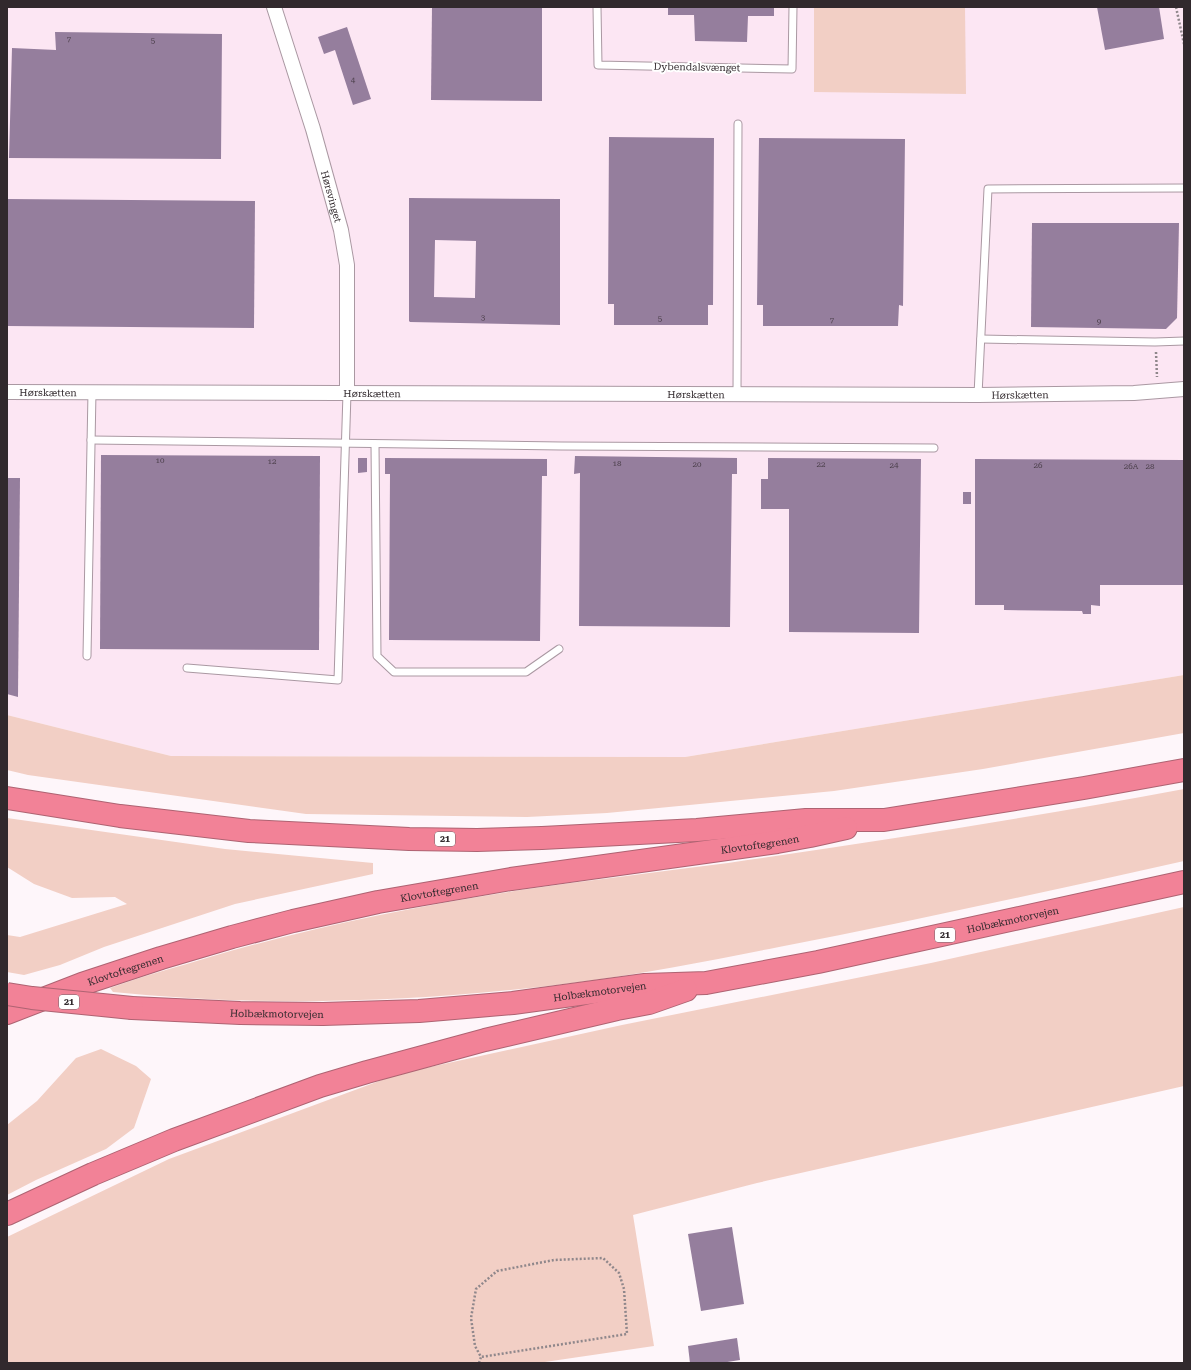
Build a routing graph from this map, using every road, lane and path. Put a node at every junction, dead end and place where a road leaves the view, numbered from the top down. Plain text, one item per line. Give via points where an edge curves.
1 (274, 7) edge
2 (598, 7) edge
3 (793, 7) edge
4 (1176, 7) edge
5 (1184, 44) edge
6 (738, 124) dead end
7 (1184, 188) edge
8 (981, 338) junction
9 (1184, 341) edge
10 (1155, 342) junction
11 (1184, 389) edge
12 (7, 392) edge
13 (92, 392) junction
14 (1158, 392) junction
15 (347, 394) junction
16 (737, 394) junction
17 (978, 395) junction
18 (91, 440) junction
19 (345, 443) junction
20 (375, 444) junction
21 (934, 448) dead end
22 (559, 649) dead end
23 (87, 656) dead end
24 (187, 668) dead end
25 (1184, 770) edge
26 (7, 798) edge
27 (884, 820) junction
28 (1184, 882) edge
29 (706, 983) junction
30 (7, 994) edge
31 (7, 1013) edge
32 (7, 1214) edge
33 (481, 1356) junction
34 (479, 1363) edge

1 - 15 street, Hørsvinget via 313,129 341,230 347,265
2 - 3 lane, Dybendalsvænget via 598,65 792,68
4 - 5 path
6 - 16 lane, Hørskætten
7 - 8 lane via 988,189
8 - 10 lane
8 - 17 lane
9 - 10 lane
10 - 14 path
11 - 14 street, Hørskætten
12 - 13 street, Hørskætten
13 - 15 street, Hørskætten
13 - 18 lane
14 - 17 street, Hørskætten
15 - 16 street, Hørskætten
15 - 19 lane
16 - 17 street, Hørskætten
18 - 19 lane
18 - 23 lane
19 - 20 lane
19 - 24 lane via 338,680
20 - 21 lane
20 - 22 lane via 377,656 394,672 526,672
25 - 27 highway, 21
26 - 27 highway, 21 via 113,816 217,828 409,839 477,840 610,836 806,820
27 - 31 highway, Klovtoftegrenen via 804,837 511,879 378,902 240,935 161,958 82,984
28 - 29 highway, Holbækmotorvejen / 21 via 841,957
29 - 30 highway, Holbækmotorvejen / 21, bridge via 645,985 513,1003 419,1011 323,1014 132,1008
29 - 32 highway via 649,1003 484,1040 320,1086 174,1140 87,1176
33 - 33 path via 627,1334 624,1289 619,1273 603,1258 554,1260 497,1271 476,1289 471,1318 475,1346
33 - 34 path

